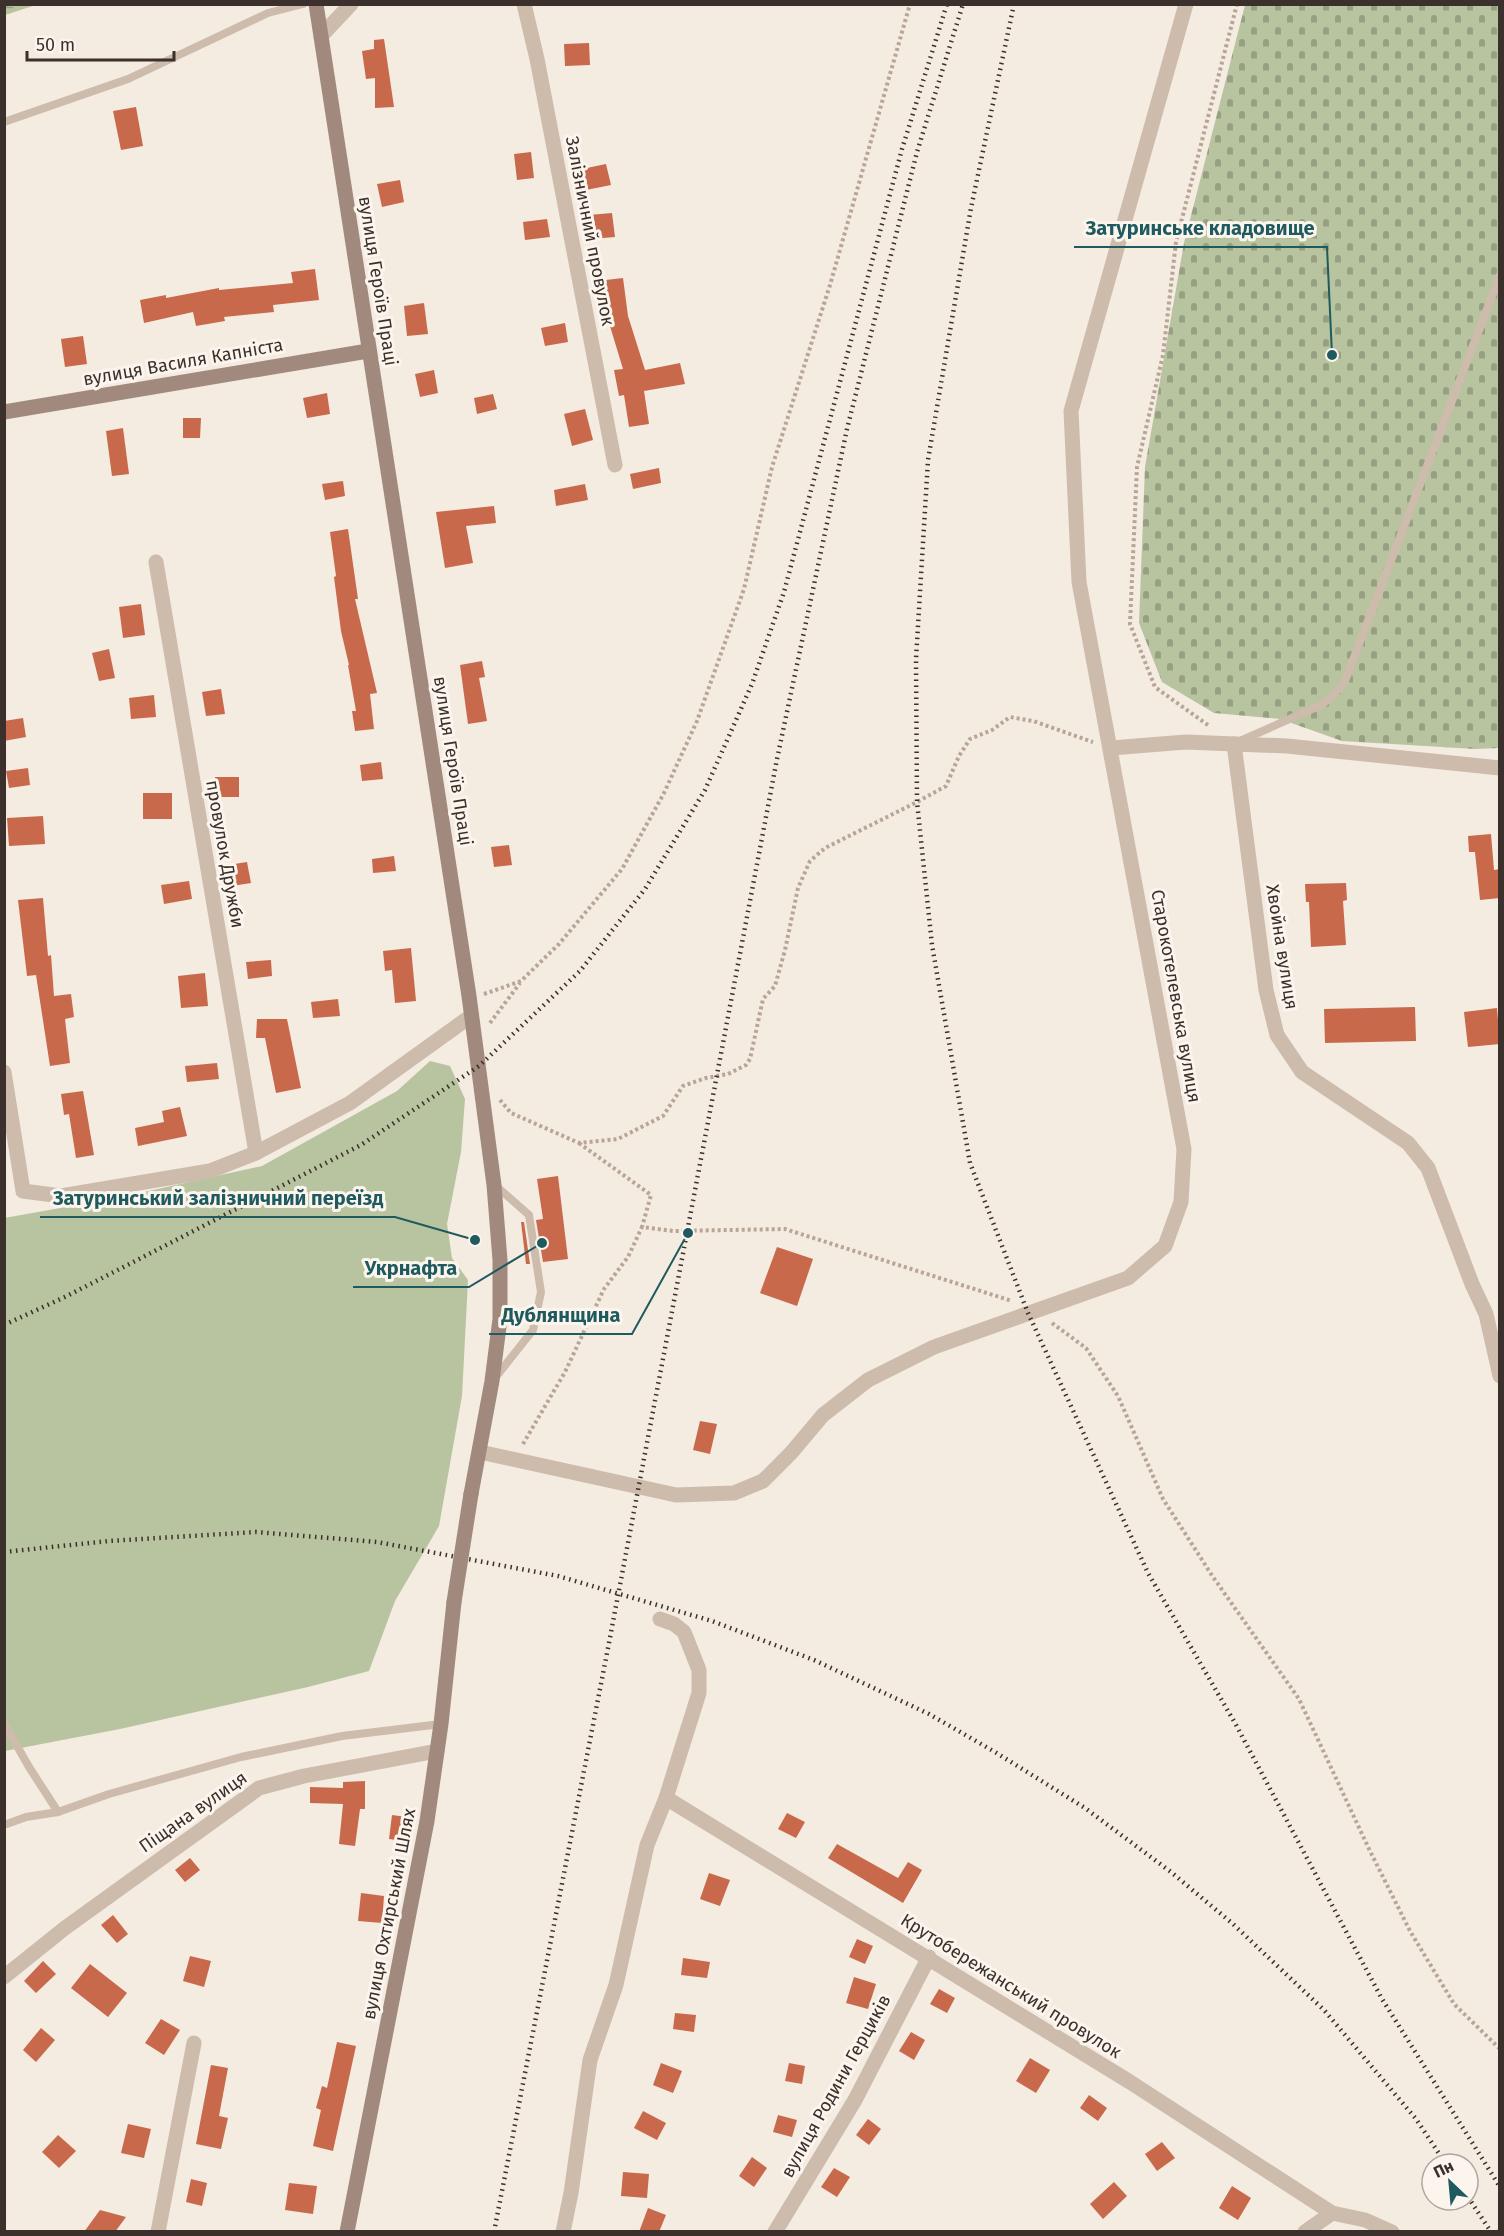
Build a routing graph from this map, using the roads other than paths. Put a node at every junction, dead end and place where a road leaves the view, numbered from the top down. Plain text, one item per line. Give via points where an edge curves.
1 (303, 4) edge
2 (316, 4) edge
3 (351, 4) edge
4 (524, 4) edge
5 (1186, 4) edge
6 (321, 36) junction
7 (4, 122) edge
8 (1500, 275) edge
9 (368, 351) junction
10 (4, 412) edge
11 (615, 465) dead end
12 (156, 561) dead end
13 (1234, 744) junction
14 (1111, 748) junction
15 (1500, 768) edge
16 (471, 1016) junction
17 (4, 1072) edge
18 (256, 1153) junction
19 (494, 1185) junction
20 (1493, 1317) edge
21 (1500, 1376) edge
22 (492, 1381) junction
23 (480, 1452) junction
24 (454, 1602) joint
25 (660, 1619) dead end
26 (4, 1723) edge
27 (441, 1724) junction
28 (437, 1751) junction
29 (666, 1798) junction
30 (58, 1812) junction
31 (4, 1825) edge
32 (929, 1957) junction
33 (4, 1977) edge
34 (194, 2043) dead end
35 (1332, 2213) junction
36 (158, 2232) edge
37 (347, 2232) edge
38 (563, 2232) edge
39 (775, 2232) edge
40 (1305, 2232) edge
41 (1392, 2232) edge

1 - 7 lane via 268,13 128,79
2 - 6 main road, вулиця Героїв Праці
3 - 6 street
4 - 11 street, Залізничний провулок
5 - 14 street, Старокотелевська вулиця via 1071,411 1079,582
6 - 9 main road, вулиця Героїв Праці
8 - 13 lane via 1345,681 1321,705
9 - 10 main road, вулиця Василя Капніста
9 - 16 main road, вулиця Героїв Праці
12 - 18 street, провулок Дружби
13 - 14 street via 1186,742
13 - 15 street
13 - 20 street, Хвойна вулиця via 1266,990 1277,1035 1302,1072 1408,1143 1428,1168 1472,1284
14 - 23 street, Старокотелевська вулиця via 1184,1149 1181,1202 1164,1246 1128,1278 934,1347 868,1380 823,1414 791,1454 763,1480 734,1493 676,1495
16 - 18 street via 350,1103
16 - 19 main road, вулиця Героїв Праці
17 - 18 street via 23,1191 62,1196 210,1171
19 - 22 main road, вулиця Героїв Праці via 500,1319
19 - 22 lane via 529,1215 541,1292 533,1330
20 - 21 street, Хвойна вулиця
22 - 23 main road, вулиця Героїв Праці
23 - 24 main road, вулиця Героїв Праці, bridge
24 - 27 main road, вулиця Охтирський Шлях
25 - 29 street via 684,1632 699,1670 699,1693
26 - 30 lane
27 - 28 main road, вулиця Охтирський Шлях
27 - 30 lane via 342,1736 241,1757
28 - 33 street, Піщана вулиця via 259,1788 65,1928
28 - 37 main road, вулиця Охтирський Шлях via 428,1821
29 - 32 street, Крутобережанський провулок
29 - 38 street via 647,1845 616,1985 590,2060
30 - 31 lane
32 - 35 street, Крутобережанський провулок
32 - 39 street, вулиця Родини Герциків via 855,2100
34 - 36 street
35 - 40 street
35 - 41 street via 1365,2220

